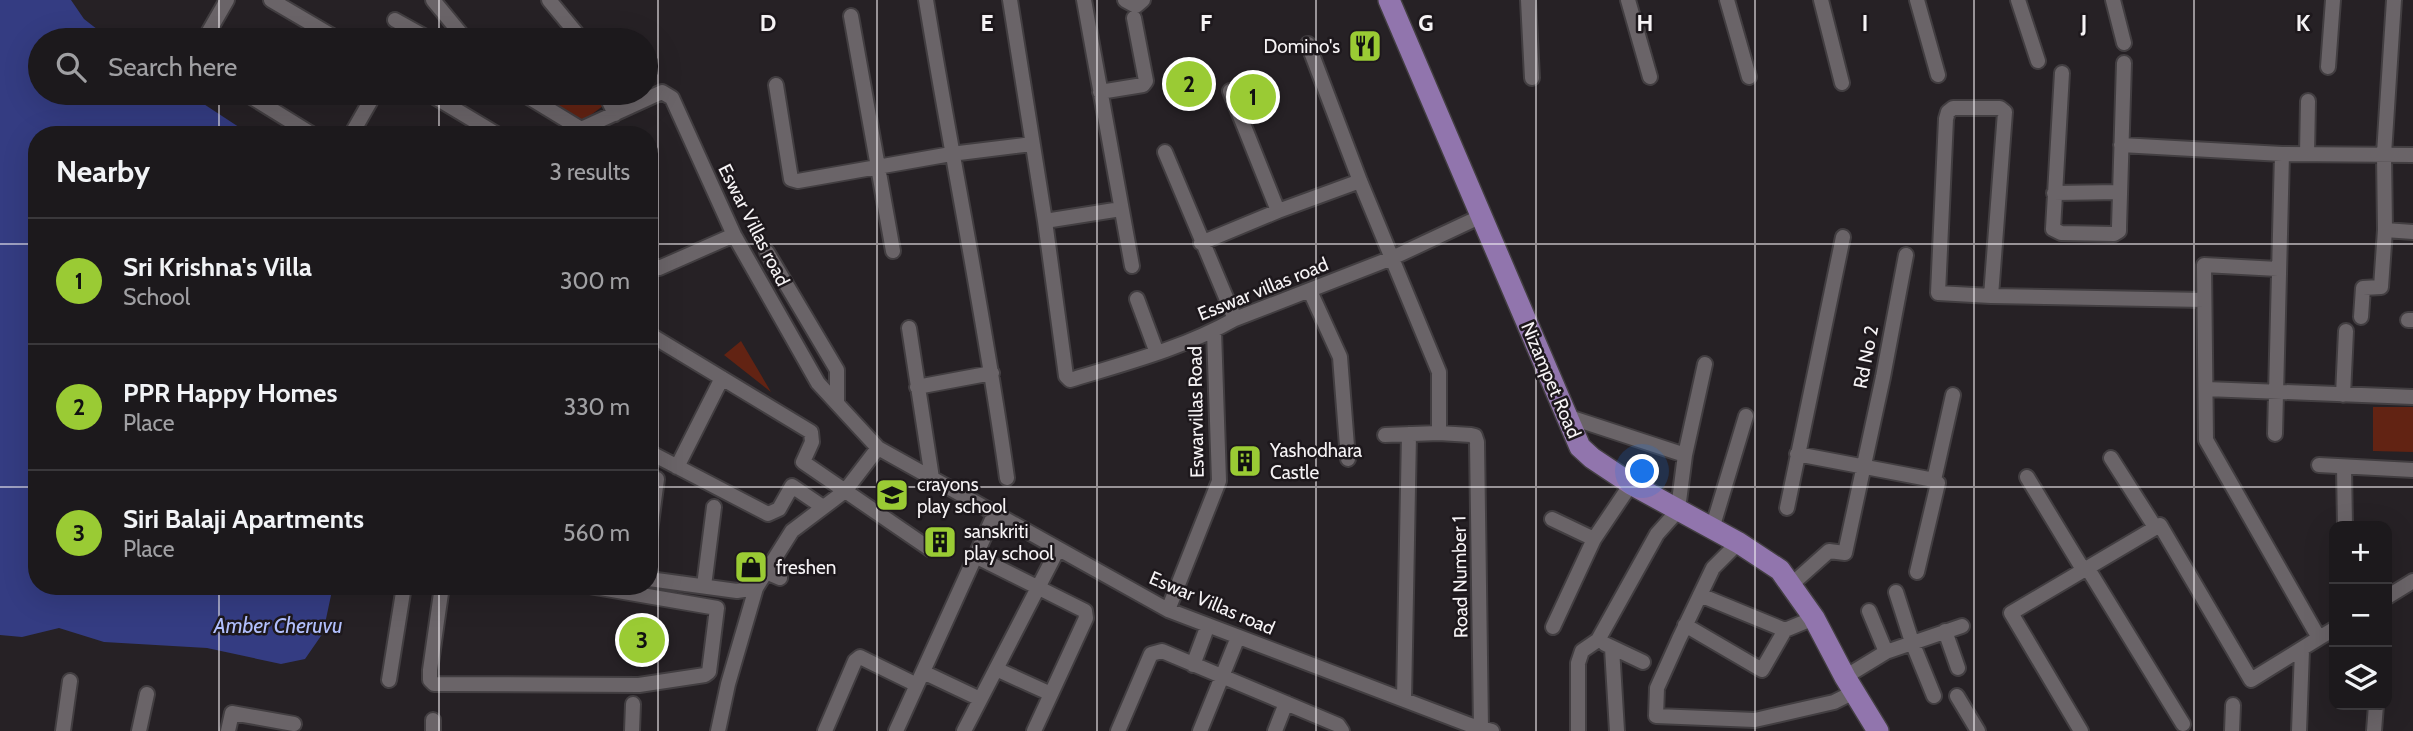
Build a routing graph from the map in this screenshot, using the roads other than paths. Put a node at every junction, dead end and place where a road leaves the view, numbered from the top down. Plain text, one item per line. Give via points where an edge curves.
1 (227, 0) edge
2 (272, 0) edge
3 (433, 0) edge
4 (549, 0) edge
5 (926, 0) edge
6 (1010, 0) edge
7 (1084, 0) edge
8 (1125, 0) edge
9 (1143, 0) edge
10 (1378, 0) edge
11 (1389, 0) edge
12 (1528, 0) edge
13 (1628, 0) edge
14 (1727, 0) edge
15 (1821, 0) edge
16 (1917, 0) edge
17 (2018, 0) edge
18 (2113, 0) edge
19 (2333, 0) edge
20 (2394, 6) edge
21 (851, 16) dead end
22 (1134, 19) dead end
23 (395, 20) dead end
24 (211, 28) edge
25 (319, 28) edge
26 (409, 28) edge
27 (456, 28) edge
28 (572, 28) edge
29 (2124, 43) dead end
30 (1308, 44) dead end
31 (2038, 61) dead end
32 (2124, 63) dead end
33 (2328, 67) dead end
34 (2062, 73) dead end
35 (1938, 75) dead end
36 (1650, 77) dead end
37 (1749, 77) dead end
38 (1532, 78) dead end
39 (1842, 83) dead end
40 (776, 85) dead end
41 (1230, 91) dead end
42 (1100, 92) junction
43 (658, 94) edge
44 (2308, 101) dead end
45 (264, 105) edge
46 (367, 105) edge
47 (448, 105) edge
48 (541, 105) edge
49 (611, 105) edge
50 (634, 105) edge
51 (615, 114) junction
52 (298, 126) edge
53 (356, 126) edge
54 (483, 126) edge
55 (574, 126) edge
56 (594, 126) edge
57 (1032, 144) junction
58 (2121, 145) junction
59 (1165, 152) dead end
60 (951, 154) junction
61 (2282, 154) junction
62 (2307, 154) junction
63 (2384, 154) junction
64 (2413, 155) edge
65 (876, 168) junction
66 (1360, 181) junction
67 (2120, 192) junction
68 (2054, 193) junction
69 (1121, 209) junction
70 (1278, 211) junction
71 (1045, 220) junction
72 (1471, 221) junction
73 (2385, 230) junction
74 (2413, 232) edge
75 (734, 236) junction
76 (1843, 237) dead end
77 (1201, 243) junction
78 (893, 251) dead end
79 (767, 252) dead end
80 (1906, 256) dead end
81 (1392, 258) junction
82 (658, 264) edge
83 (1132, 266) dead end
84 (2278, 269) junction
85 (1310, 290) junction
86 (1991, 296) junction
87 (1137, 299) dead end
88 (2204, 300) junction
89 (2361, 317) dead end
90 (1235, 319) junction
91 (909, 328) dead end
92 (1214, 331) junction
93 (2346, 331) dead end
94 (658, 339) edge
95 (1157, 353) junction
96 (1705, 364) dead end
97 (992, 373) junction
98 (722, 378) junction
99 (917, 387) junction
100 (2206, 389) junction
101 (2277, 393) junction
102 (1953, 395) dead end
103 (2343, 395) junction
104 (2413, 397) edge
105 (837, 403) junction
106 (1566, 416) junction
107 (1746, 416) dead end
108 (1439, 433) junction
109 (2275, 434) dead end
110 (1385, 435) dead end
111 (1409, 435) junction
112 (878, 448) junction
113 (1577, 449) junction
114 (1797, 454) junction
115 (1685, 455) junction
116 (658, 457) edge
117 (2111, 458) dead end
118 (1348, 459) dead end
119 (803, 462) junction
120 (2319, 465) dead end
121 (1862, 466) junction
122 (677, 467) junction
123 (2344, 467) junction
124 (2413, 470) edge
125 (2027, 477) dead end
126 (932, 478) junction
127 (1006, 478) dead end
128 (1934, 480) junction
129 (792, 486) junction
130 (1627, 490) junction
131 (845, 491) junction
132 (714, 507) dead end
133 (823, 507) junction
134 (1787, 508) dead end
135 (1676, 512) junction
136 (995, 513) junction
137 (1552, 519) dead end
138 (2345, 521) edge
139 (2155, 527) junction
140 (1712, 528) junction
141 (1594, 538) junction
142 (1058, 548) junction
143 (930, 549) dead end
144 (1732, 549) junction
145 (975, 556) junction
146 (2086, 570) junction
147 (1917, 572) dead end
148 (658, 580) edge
149 (2413, 581) edge
150 (1791, 584) junction
151 (704, 586) junction
152 (756, 588) junction
153 (1038, 588) junction
154 (1896, 592) dead end
155 (2392, 594) edge
156 (403, 595) edge
157 (441, 595) edge
158 (644, 595) edge
159 (1700, 595) junction
160 (1168, 610) junction
161 (1869, 611) dead end
162 (1810, 620) junction
163 (1208, 625) junction
164 (1685, 625) junction
165 (1553, 626) dead end
166 (1962, 626) dead end
167 (1784, 629) junction
168 (1945, 631) junction
169 (2329, 632) edge
170 (1238, 637) junction
171 (2319, 638) junction
172 (714, 640) junction
173 (1598, 640) junction
174 (1912, 642) junction
175 (739, 643) junction
176 (1612, 648) junction
177 (2302, 650) junction
178 (1886, 652) junction
179 (1643, 662) dead end
180 (1193, 665) junction
181 (996, 668) junction
182 (1958, 668) dead end
183 (1221, 677) junction
184 (920, 679) junction
185 (389, 680) dead end
186 (70, 681) dead end
187 (1848, 688) junction
188 (147, 694) dead end
189 (1051, 694) junction
190 (1934, 696) dead end
191 (1957, 696) dead end
192 (980, 699) junction
193 (1404, 700) junction
194 (1286, 703) junction
195 (633, 705) dead end
196 (2233, 705) dead end
197 (2376, 710) edge
198 (294, 724) dead end
199 (2183, 724) dead end
200 (1484, 725) edge
201 (63, 731) edge
202 (139, 731) edge
203 (228, 731) edge
204 (632, 731) edge
205 (719, 731) edge
206 (825, 731) edge
207 (896, 731) edge
208 (964, 731) edge
209 (1034, 731) edge
210 (1118, 731) edge
211 (1200, 731) edge
212 (1275, 731) edge
213 (1342, 731) edge
214 (1578, 731) edge
215 (1617, 731) edge
216 (1866, 731) edge
217 (1878, 731) edge
218 (1978, 731) edge
219 (2081, 731) edge
220 (2232, 731) edge
221 (2299, 731) edge
222 (2374, 731) edge

1 - 24 street
2 - 25 street
3 - 27 street
4 - 28 street
5 - 60 street
6 - 57 street
7 - 42 street
8 - 9 street via 1136,6
10 - 72 main road, Nizampet Road
11 - 106 main road, Nizampet Road
12 - 38 street
13 - 36 street
14 - 37 street
15 - 39 street
16 - 35 street
17 - 31 street
18 - 29 street
19 - 33 street
20 - 63 street
21 - 65 street
22 - 42 street via 1146,81
23 - 26 street
30 - 66 street
32 - 58 street
34 - 68 street
40 - 65 street via 791,179
41 - 70 street
42 - 69 street
43 - 75 street, Eswar Villas road via 672,98
44 - 62 street
45 - 52 street
46 - 53 street
47 - 54 street
48 - 55 street, Eswar Villas road
49 - 51 street
50 - 51 street, Eswar Villas road
51 - 56 street, Eswar Villas road
57 - 60 street
57 - 71 street
58 - 61 street
58 - 67 street
59 - 77 street
60 - 65 street
60 - 97 street
61 - 62 street
61 - 84 street
62 - 63 street
63 - 64 street
63 - 73 street
65 - 78 street
66 - 70 street
66 - 81 street
67 - 68 street
67 - 68 street via 2119,231 2114,234 2055,231
69 - 71 street
69 - 83 street
70 - 77 street
71 - 95 street, Esswar villas road via 1066,376 1070,380
72 - 81 street, Esswar villas road
72 - 113 main road, Nizampet Road
73 - 74 street
73 - 89 street via 2381,287 2363,288
75 - 82 street
75 - 105 street, Eswar Villas road via 818,383
76 - 114 street
77 - 90 street
79 - 105 street via 837,370
80 - 121 street, Rd No 2
81 - 85 street, Esswar villas road
81 - 108 street via 1439,372
84 - 88 street via 2204,265
84 - 101 street
85 - 90 street, Esswar villas road
85 - 118 street via 1340,357
86 - 86 street via 1938,293 1946,119 1953,108 2000,107 2004,112
86 - 88 street
87 - 95 street
88 - 100 street
90 - 92 street, Esswar villas road
91 - 99 street
92 - 95 street, Esswar villas road
92 - 160 street, Eswarvillas Road via 1219,481
93 - 103 street
94 - 98 street
96 - 115 street
97 - 99 street
97 - 127 street
98 - 119 street via 811,432 812,442
98 - 122 street
99 - 126 street
100 - 101 street
100 - 171 street via 2207,440
101 - 103 street
101 - 109 street
102 - 128 street
103 - 104 street
105 - 112 street, Eswar Villas road
106 - 113 main road, Nizampet Road
106 - 115 street
107 - 140 street
108 - 111 street
108 - 200 street, Road Number 1 via 1475,436 1477,442
110 - 111 street
111 - 193 street
112 - 126 street, Eswar Villas road
112 - 131 street
113 - 130 main road, Nizampet Road via 1598,473
113 - 135 main road, Nizampet Road
114 - 121 street
114 - 134 street
115 - 135 street
116 - 122 street
117 - 139 street
119 - 129 street
119 - 131 street
120 - 123 street
121 - 128 street
121 - 150 street, Rd No 2 via 1845,553 1829,551
122 - 129 street via 768,514 779,509
123 - 124 street
123 - 138 street
125 - 146 street
126 - 136 street, Eswar Villas road
128 - 147 street via 1938,483
129 - 133 street
130 - 135 main road, Nizampet Road
130 - 141 street
131 - 133 street
131 - 143 street
132 - 151 street
133 - 152 street via 792,531 773,575
135 - 140 main road, Nizampet Road
135 - 144 main road, Nizampet Road
135 - 173 street via 1657,534
136 - 142 street, Eswar Villas road
136 - 145 street
137 - 141 street
139 - 146 street
139 - 177 street via 2160,525 2251,680
140 - 150 main road, Nizampet Road via 1764,558
141 - 165 street
142 - 153 street
142 - 160 street, Eswar Villas road
144 - 159 street via 1713,568
144 - 162 main road, Nizampet Road via 1767,570
145 - 153 street
145 - 184 street
146 - 199 street
146 - 219 street via 2011,613
148 - 151 street
149 - 155 street
150 - 162 main road, Nizampet Road
151 - 152 street via 737,591
152 - 175 street
153 - 181 street
153 - 189 street via 1085,611 1086,618
154 - 174 street
156 - 185 street
157 - 172 street via 430,670 434,684 639,685 705,675 711,667
158 - 172 street via 717,608
159 - 164 street
159 - 167 street
160 - 163 street, Eswar Villas road
161 - 178 street
162 - 167 street
162 - 187 main road, Nizampet Road
163 - 170 street, Eswar Villas road
163 - 180 street
164 - 167 street via 1762,670
164 - 187 street via 1657,688 1656,716 1755,720 1803,710
166 - 168 street
168 - 174 street
168 - 182 street
169 - 171 street
170 - 183 street
170 - 193 street, Eswar Villas road
171 - 177 street
172 - 175 street
173 - 176 street
173 - 214 street via 1582,652 1578,663
174 - 178 street
174 - 190 street
175 - 205 street
176 - 179 street
176 - 215 street
177 - 221 street
178 - 187 street
180 - 183 street
180 - 210 street via 1162,651 1151,654
181 - 189 street
181 - 192 street
183 - 194 street
183 - 211 street
184 - 192 street
184 - 206 street via 860,657
184 - 207 street
186 - 201 street
187 - 216 main road, Nizampet Road
187 - 217 main road, Nizampet Road
188 - 202 street
189 - 209 street
191 - 218 street
192 - 208 street
193 - 200 street, Eswar Villas road
194 - 212 street
194 - 213 street via 1338,725
195 - 204 street
196 - 220 street
197 - 222 street
198 - 203 street via 232,713

